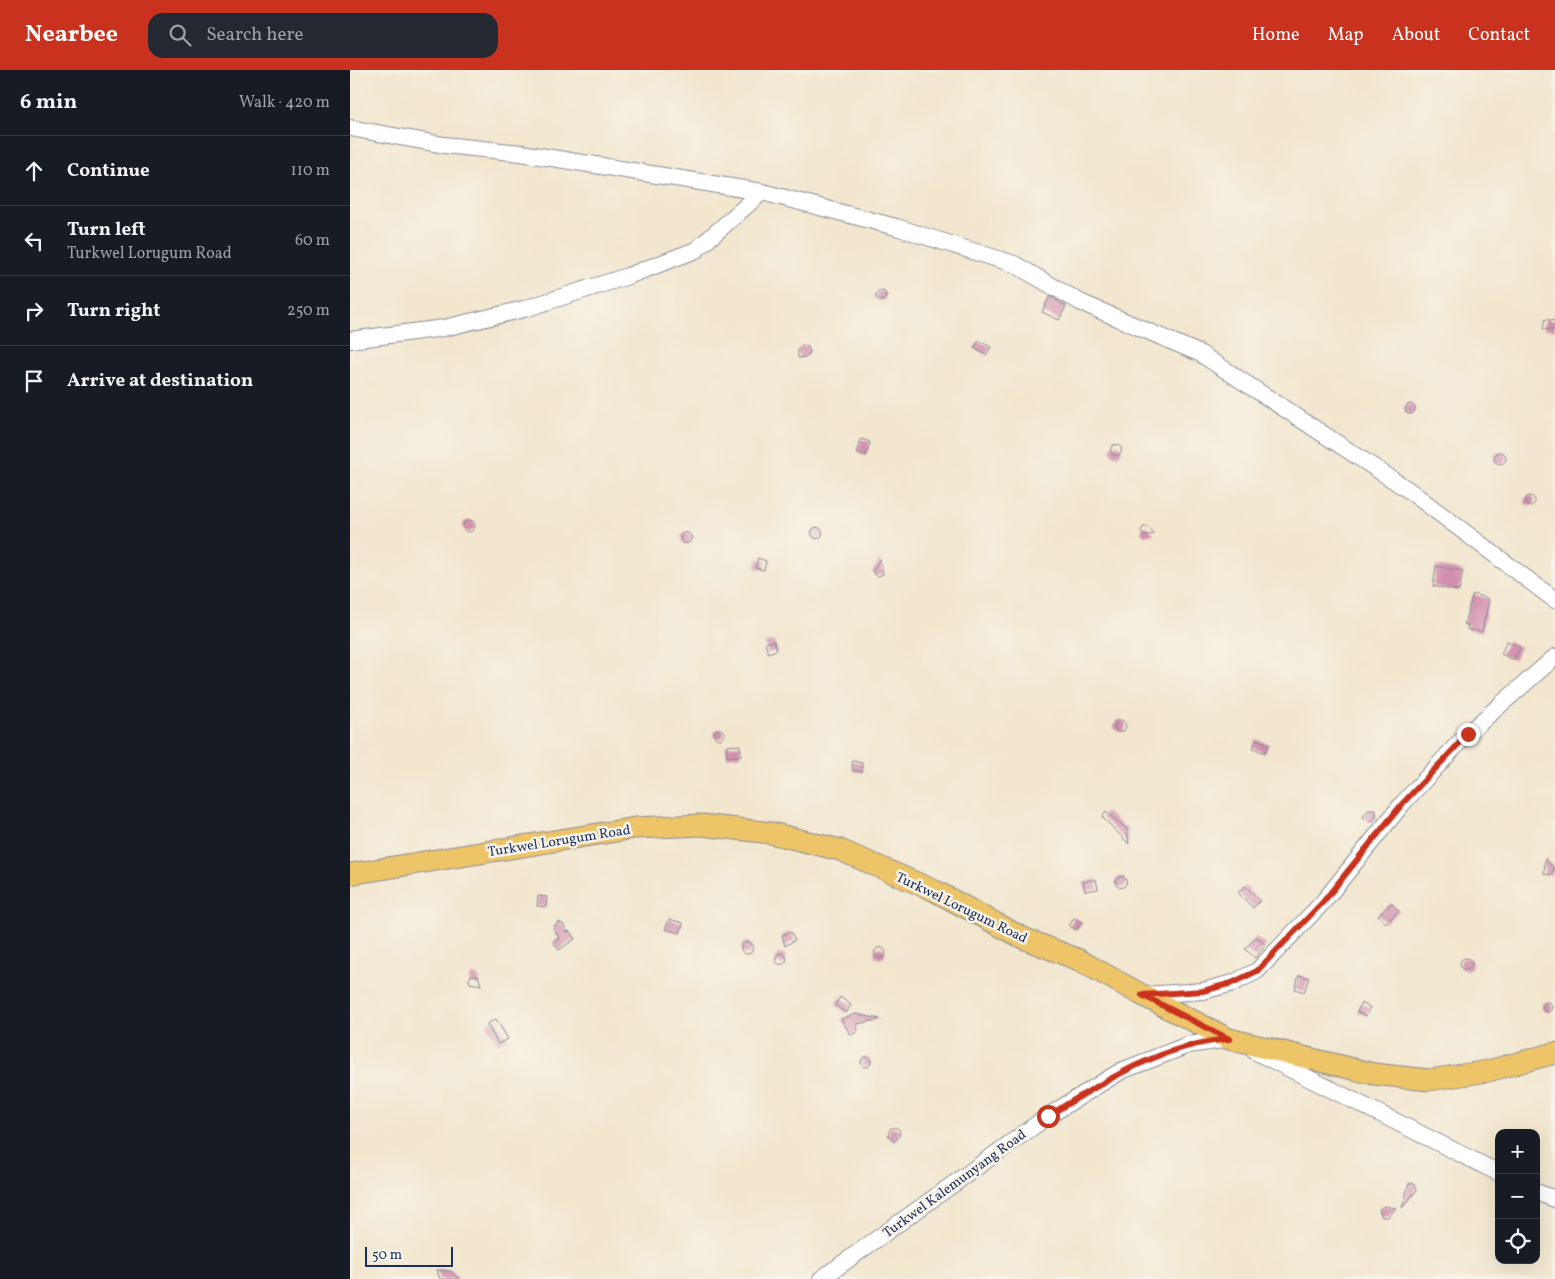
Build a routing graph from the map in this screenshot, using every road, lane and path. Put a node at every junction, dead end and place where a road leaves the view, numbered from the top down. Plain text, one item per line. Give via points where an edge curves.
1 (350, 128) edge
2 (762, 192) junction
3 (350, 340) edge
4 (1555, 600) edge
5 (1555, 657) edge
6 (350, 874) edge
7 (1142, 995) junction
8 (1229, 1039) junction
9 (1555, 1053) edge
10 (1495, 1171) edge
11 (1540, 1193) edge
12 (1555, 1199) edge
13 (821, 1279) edge

1 - 2 street
2 - 3 street via 696,250 628,276 480,320
2 - 4 street via 896,227 1014,264 1080,302 1201,354 1407,490
5 - 7 street via 1468,734 1403,803 1323,902 1257,971 1232,983 1203,991
6 - 7 main road, Turkwel Lorugum Road via 635,828 702,826 771,833 840,850 935,890 1023,938 1079,960
7 - 8 main road, Turkwel Lorugum Road
8 - 9 main road, Turkwel Lorugum Road via 1374,1074 1429,1080 1488,1071
8 - 10 street
8 - 13 street, Turkwel Kalemunyang Road via 1188,1045 1121,1071 1048,1116
11 - 12 street

